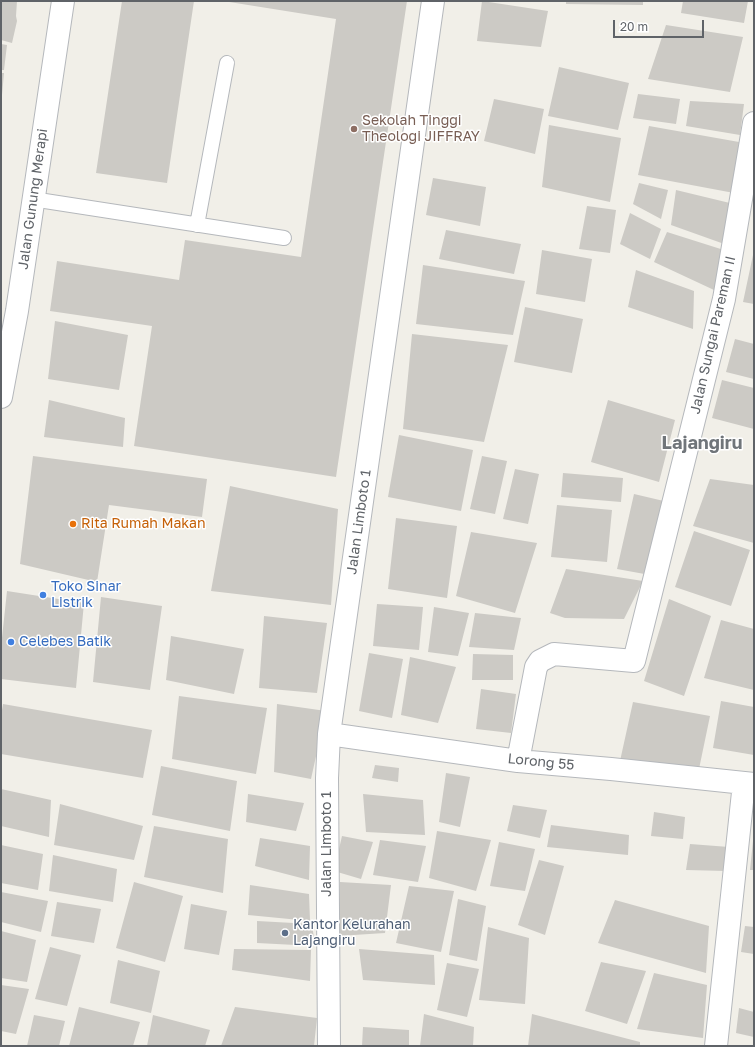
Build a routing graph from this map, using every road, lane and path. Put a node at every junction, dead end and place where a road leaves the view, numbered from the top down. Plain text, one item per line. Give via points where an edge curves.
1 (63, 1) edge
2 (433, 1) edge
3 (226, 63) dead end
4 (754, 123) edge
5 (32, 200) junction
6 (197, 225) junction
7 (284, 238) dead end
8 (1, 398) edge
9 (329, 734) junction
10 (518, 761) junction
11 (749, 784) edge
12 (329, 1046) edge
13 (716, 1046) edge

1 - 5 street, Jalan Gunung Merapi
2 - 9 street, Jalan Limboto 1
3 - 6 lane
4 - 10 street, Jalan Sungai Pareman II via 724,299 634,661 554,654 540,661 536,667
5 - 6 lane
5 - 8 street, Jalan Gunung Merapi via 17,311
6 - 7 lane
9 - 10 street, Lorong 55
9 - 12 street, Jalan Limboto 1
10 - 11 street, Lorong 55
11 - 13 street

